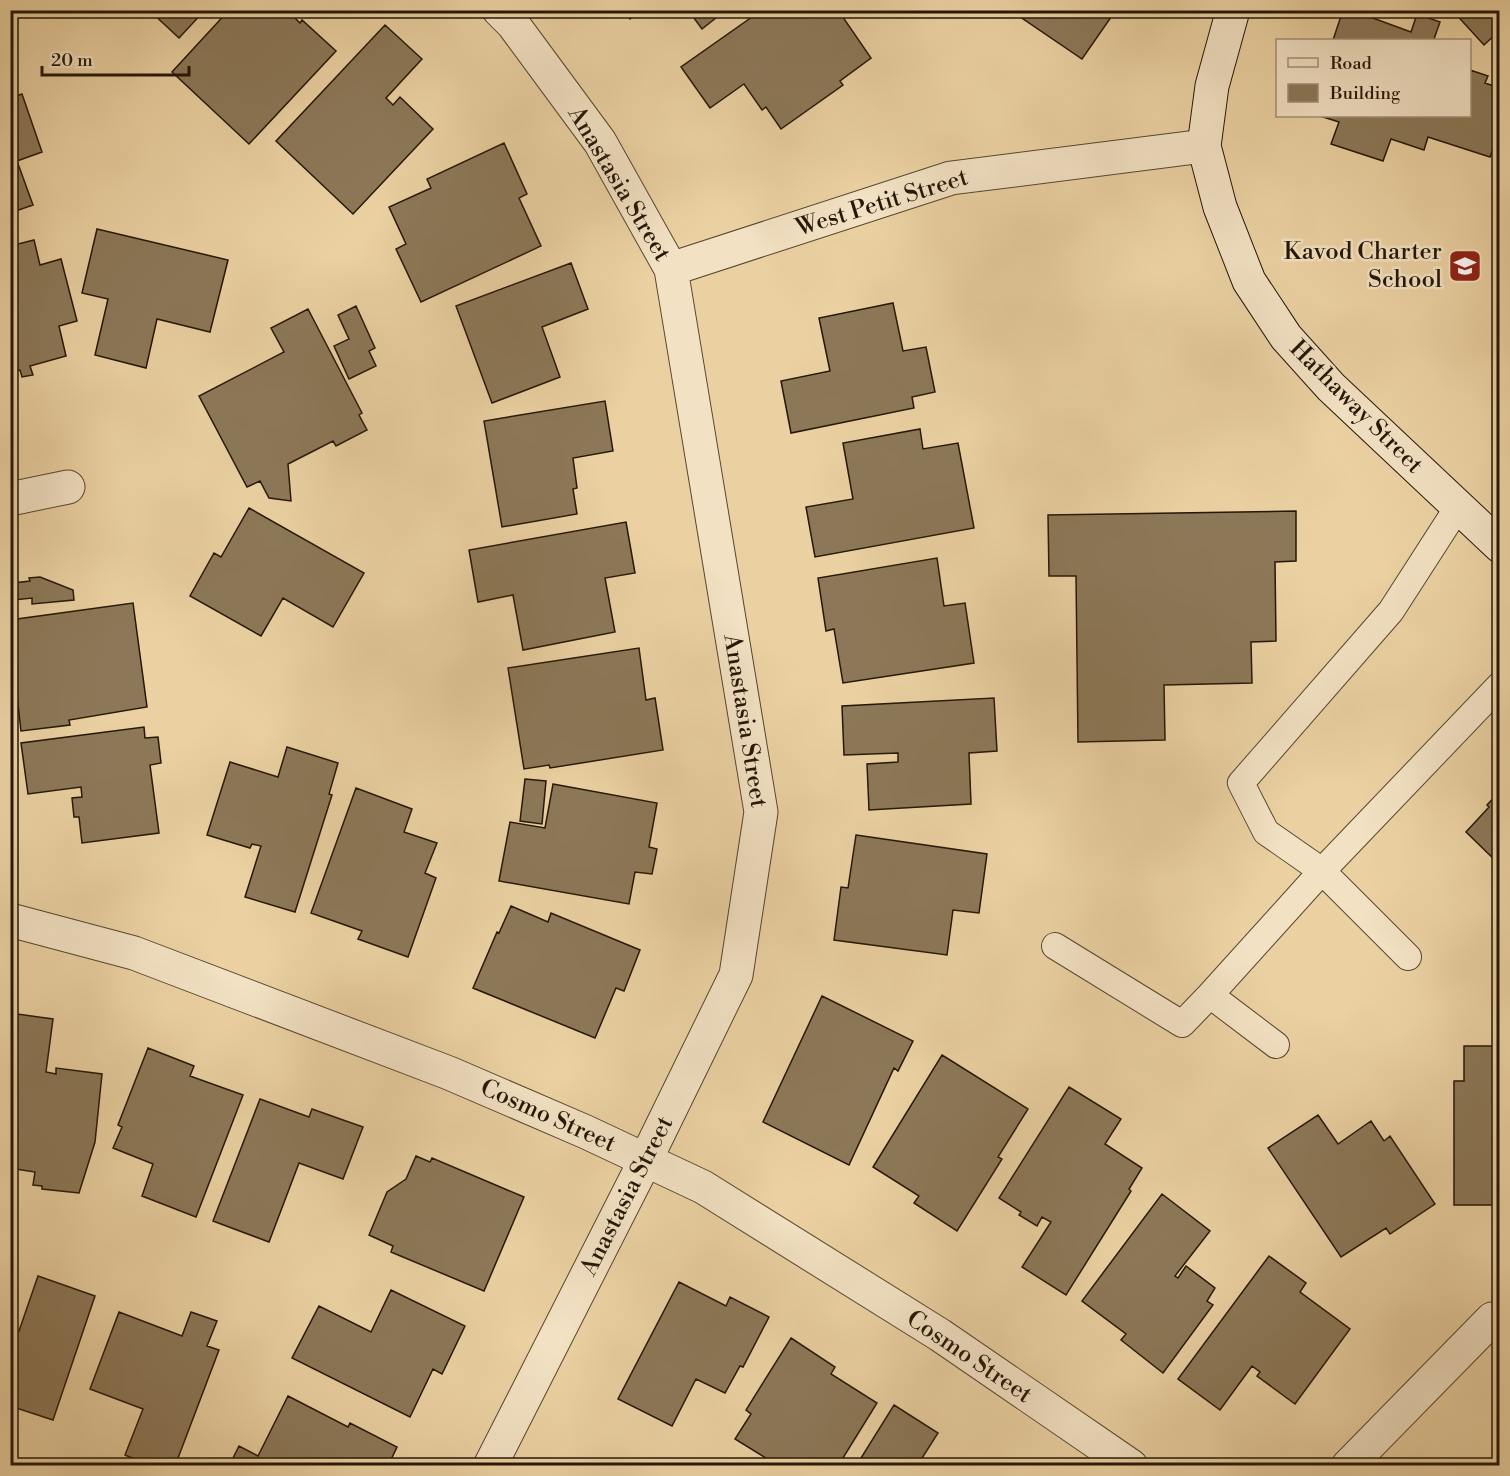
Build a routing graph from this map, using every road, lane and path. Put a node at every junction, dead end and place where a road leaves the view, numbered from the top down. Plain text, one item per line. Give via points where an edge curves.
1 (499, 10) edge
2 (1233, 10) edge
3 (1204, 146) junction
4 (671, 268) junction
5 (68, 487) dead end
6 (10, 499) edge
7 (1458, 507) junction
8 (1500, 546) edge
9 (1500, 685) edge
10 (1322, 872) junction
11 (10, 920) edge
12 (1055, 946) dead end
13 (1408, 957) dead end
14 (1210, 995) junction
15 (1276, 1045) dead end
16 (646, 1159) junction
17 (1492, 1319) dead end
18 (489, 1466) edge
19 (1131, 1466) edge
20 (1348, 1466) edge

1 - 4 street, Anastasia Street via 600,142
2 - 3 street via 1212,86
3 - 4 street, West Petit Street via 951,178
3 - 7 street, Hathaway Street via 1220,207 1249,281 1286,337 1331,387
4 - 16 street, Anastasia Street via 761,812 736,975
5 - 6 street
7 - 8 street, Hathaway Street
7 - 10 lane via 1391,611 1241,783 1266,832
9 - 10 lane
10 - 13 lane
10 - 14 lane
11 - 16 street, Cosmo Street via 145,957 449,1073
12 - 14 lane via 1182,1024
14 - 15 lane
16 - 18 street, Anastasia Street
16 - 19 street, Cosmo Street via 703,1186 939,1335
17 - 20 street

